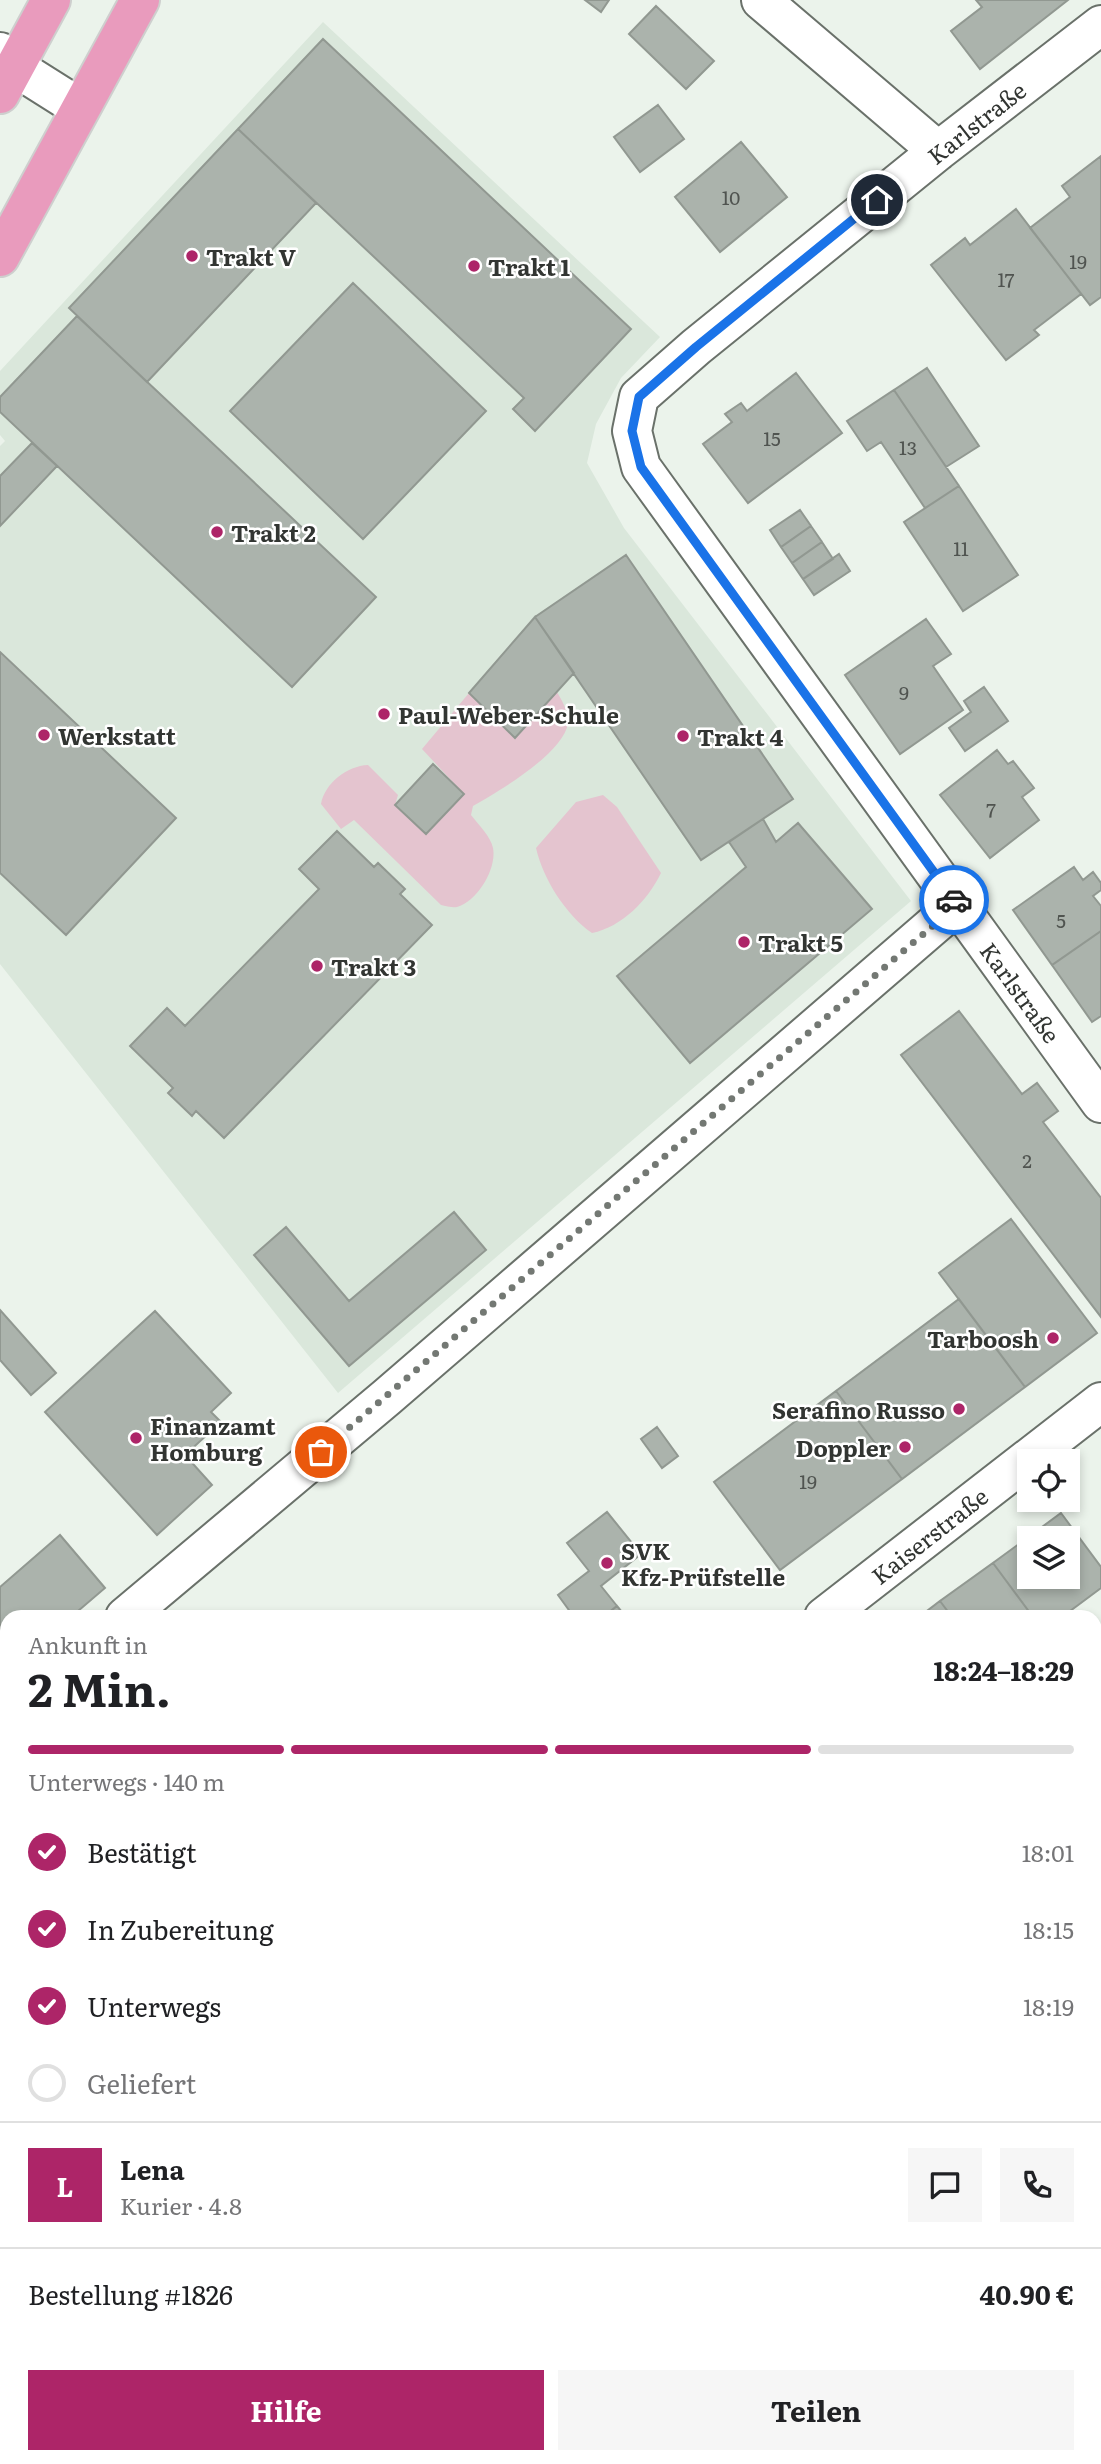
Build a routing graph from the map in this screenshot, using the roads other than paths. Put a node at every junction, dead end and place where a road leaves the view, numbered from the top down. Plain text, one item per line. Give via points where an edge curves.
1 (51, 0) edge
2 (140, 0) edge
3 (761, 0) edge
4 (1096, 39) edge
5 (5, 71) edge
6 (80, 108) junction
7 (938, 151) junction
8 (0, 257) edge
9 (957, 905) junction
10 (1101, 1103) edge
11 (1095, 1419) edge
12 (147, 1610) edge
13 (834, 1610) edge

1 - 5 main road
2 - 6 main road
3 - 7 street
4 - 7 street, Karlstraße
5 - 6 street
6 - 8 main road
7 - 9 street, Karlstraße via 639,397 632,431 641,467
9 - 10 street, Karlstraße
9 - 12 street via 360,1419
11 - 13 street, Kaiserstraße

